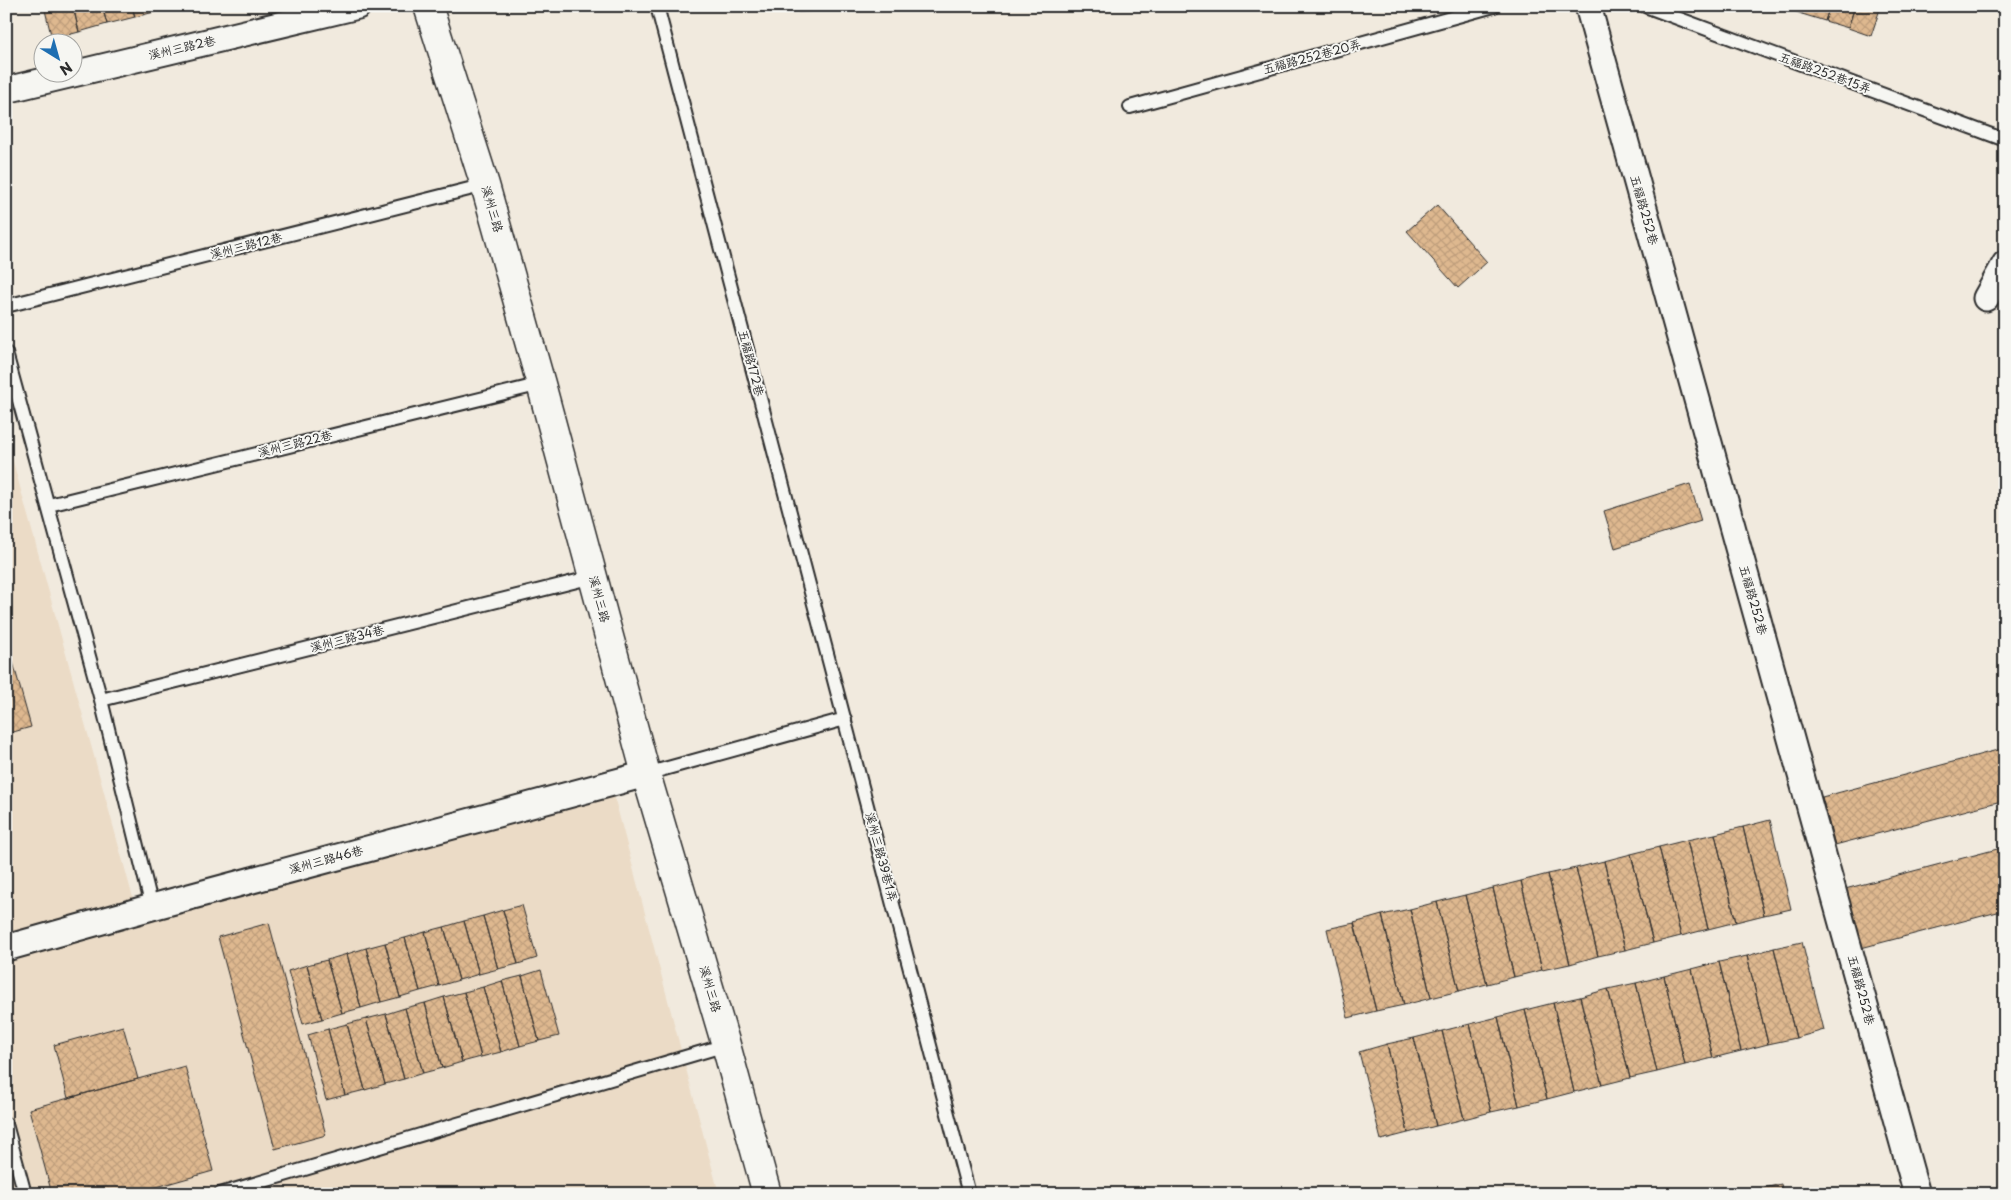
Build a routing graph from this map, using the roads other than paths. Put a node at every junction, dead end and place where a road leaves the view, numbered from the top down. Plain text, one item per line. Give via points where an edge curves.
1 (358, 6) edge
2 (428, 6) edge
3 (657, 6) edge
4 (1494, 6) edge
5 (1588, 6) edge
6 (1645, 6) edge
7 (6, 90) edge
8 (1130, 107) dead end
9 (2005, 140) edge
10 (485, 185) junction
11 (2005, 264) edge
12 (1986, 298) dead end
13 (6, 306) edge
14 (6, 353) edge
15 (541, 384) junction
16 (49, 504) junction
17 (593, 577) junction
18 (101, 700) junction
19 (845, 720) junction
20 (646, 774) junction
21 (152, 907) junction
22 (6, 948) edge
23 (726, 1045) junction
24 (6, 1124) edge
25 (25, 1194) edge
26 (220, 1194) edge
27 (767, 1194) edge
28 (969, 1194) edge
29 (1917, 1194) edge

1 - 7 street, 溪州三路2巷
2 - 10 street, 溪州三路
3 - 19 lane, 五福路172巷
4 - 8 lane, 五福路252巷20弄
5 - 29 street, 五福路252巷
6 - 9 lane, 五福路252巷15弄
10 - 13 lane, 溪州三路12巷
10 - 15 street, 溪州三路
11 - 12 street
14 - 16 lane
15 - 16 lane, 溪州三路22巷
15 - 17 street, 溪州三路
16 - 18 lane
17 - 18 lane, 溪州三路34巷
17 - 20 street, 溪州三路
18 - 21 lane
19 - 20 lane
19 - 28 lane, 溪州三路39巷1弄
20 - 21 street, 溪州三路46巷
20 - 23 street, 溪州三路
21 - 22 street, 溪州三路46巷
23 - 26 lane
23 - 27 street, 溪州三路
24 - 25 lane

